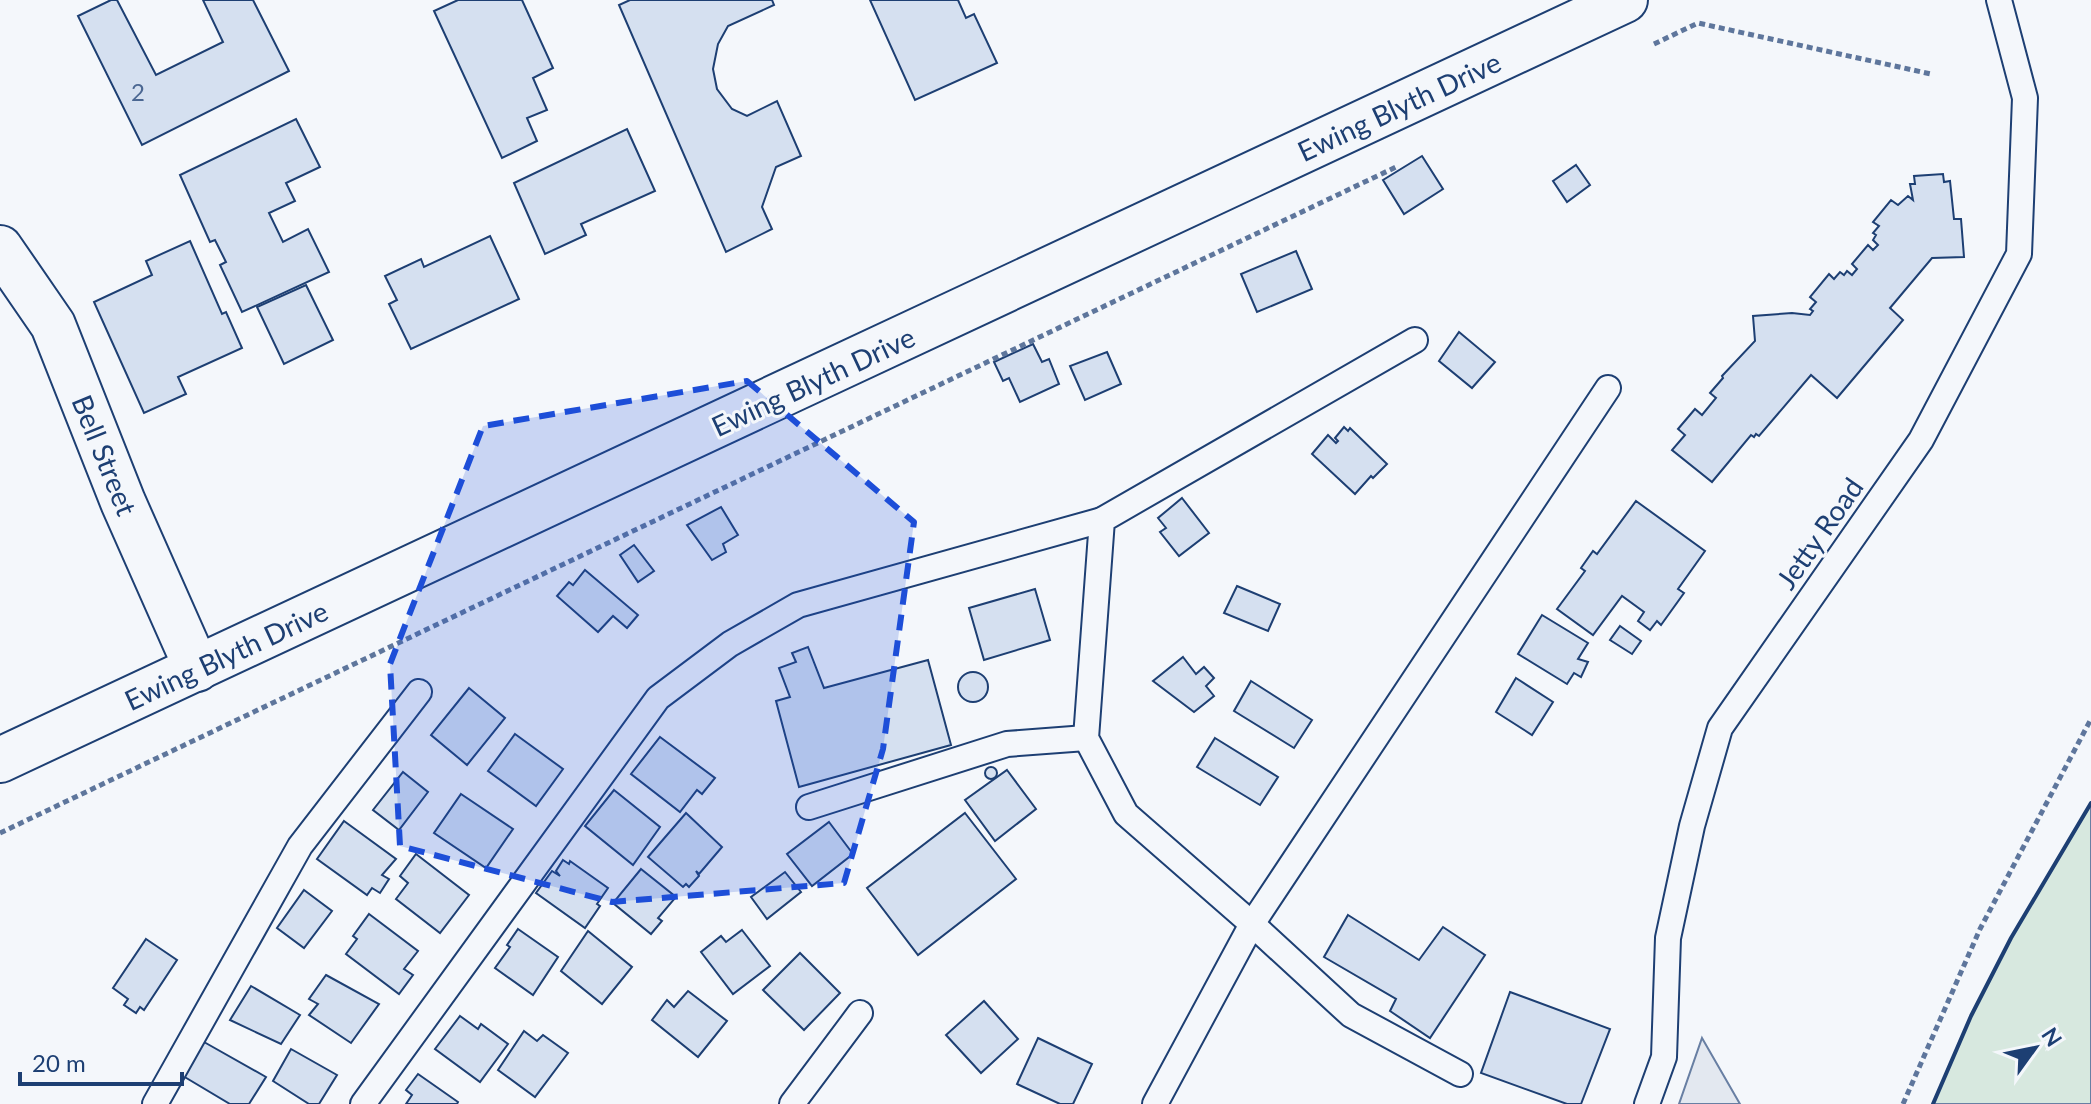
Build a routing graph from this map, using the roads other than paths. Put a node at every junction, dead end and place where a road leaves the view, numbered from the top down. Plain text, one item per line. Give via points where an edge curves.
1 (1625, 0) edge
2 (1999, 0) edge
3 (0, 248) edge
4 (1415, 340) dead end
5 (1608, 388) dead end
6 (1102, 520) junction
7 (197, 669) junction
8 (419, 692) dead end
9 (1086, 738) junction
10 (0, 760) edge
11 (809, 807) dead end
12 (1252, 924) junction
13 (860, 1013) dead end
14 (1460, 1074) dead end
15 (155, 1104) edge
16 (363, 1104) edge
17 (792, 1104) edge
18 (1155, 1104) edge
19 (1647, 1104) edge

1 - 7 street, Ewing Blyth Drive
2 - 19 lane, Jetty Road via 2025,98 2019,254 1921,440 1720,728 1668,938 1664,1057
3 - 7 street, Bell Street via 53,325
4 - 6 lane
5 - 12 lane
6 - 9 lane
6 - 16 lane via 798,605 730,644 658,698
7 - 10 street, Ewing Blyth Drive
8 - 15 lane via 300,846
9 - 11 lane via 1007,744
9 - 12 lane via 1126,814
12 - 14 lane via 1351,1015
12 - 18 lane
13 - 17 lane

